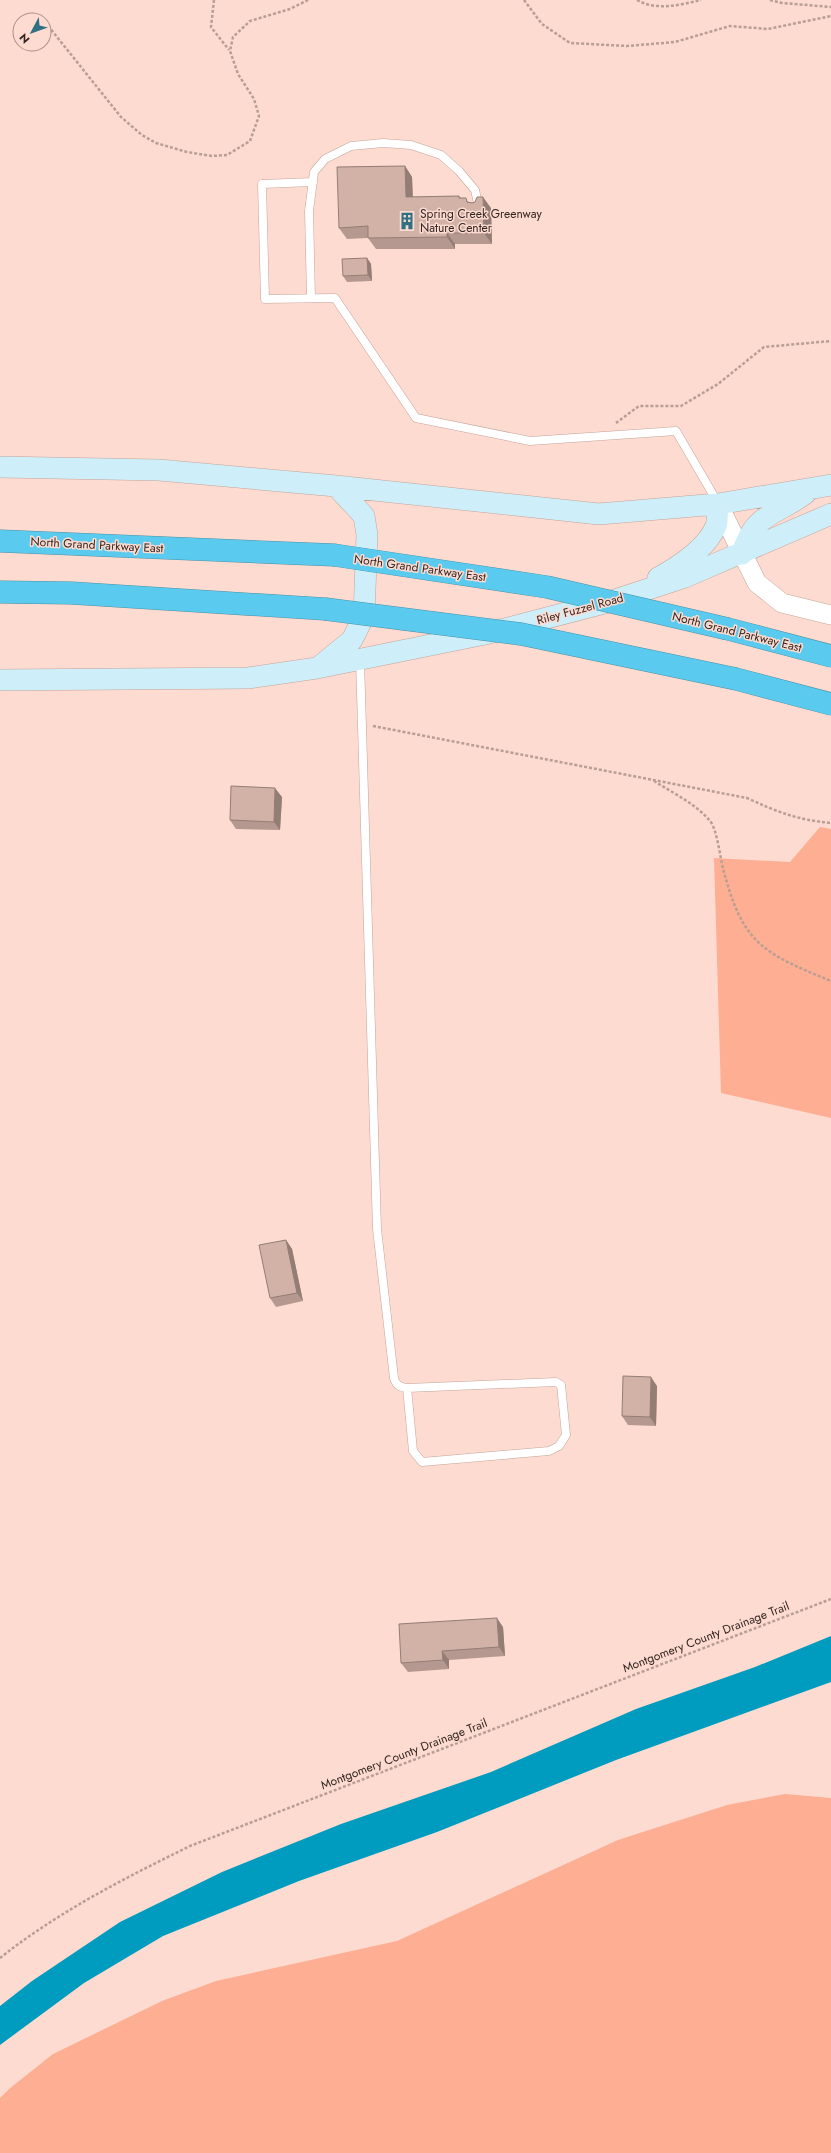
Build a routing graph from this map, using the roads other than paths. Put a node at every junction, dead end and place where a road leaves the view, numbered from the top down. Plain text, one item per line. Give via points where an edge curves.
1 (313, 182) junction
2 (479, 209) edge
3 (311, 298) junction
4 (0, 467) edge
5 (336, 486) junction
6 (823, 486) edge
7 (718, 504) junction
8 (831, 514) edge
9 (0, 541) edge
10 (742, 554) junction
11 (0, 592) edge
12 (626, 597) junction
13 (831, 615) edge
14 (831, 656) edge
15 (360, 660) junction
16 (317, 668) junction
17 (0, 680) edge
18 (831, 704) edge
19 (407, 1388) junction

1 - 2 lane via 314,172 325,159 351,146 382,142 411,145 441,155 459,171 475,190
1 - 3 lane via 309,211
1 - 3 lane via 262,184 265,299
3 - 7 lane via 335,298 416,418 530,441 676,431
4 - 5 main road via 159,470
5 - 7 main road via 598,514
5 - 16 main road via 364,516 367,535 364,616 352,640
6 - 7 main road
6 - 10 main road via 765,516 746,538
7 - 10 street
7 - 12 main road via 716,525 706,541 680,564
8 - 10 main road, Riley Fuzzel Road
9 - 14 highway, North Grand Parkway East, bridge via 334,555 548,586
10 - 12 main road, Riley Fuzzel Road
10 - 13 street via 757,583 782,603
11 - 18 highway, bridge via 71,593 325,609 521,634 736,679
12 - 15 main road, Riley Fuzzel Road via 485,634
15 - 16 main road, Riley Fuzzel Road
15 - 19 lane via 377,1229 394,1378 401,1387
16 - 17 main road via 248,678
19 - 19 lane via 556,1382 561,1385 566,1435 559,1446 549,1450 422,1462 413,1451

